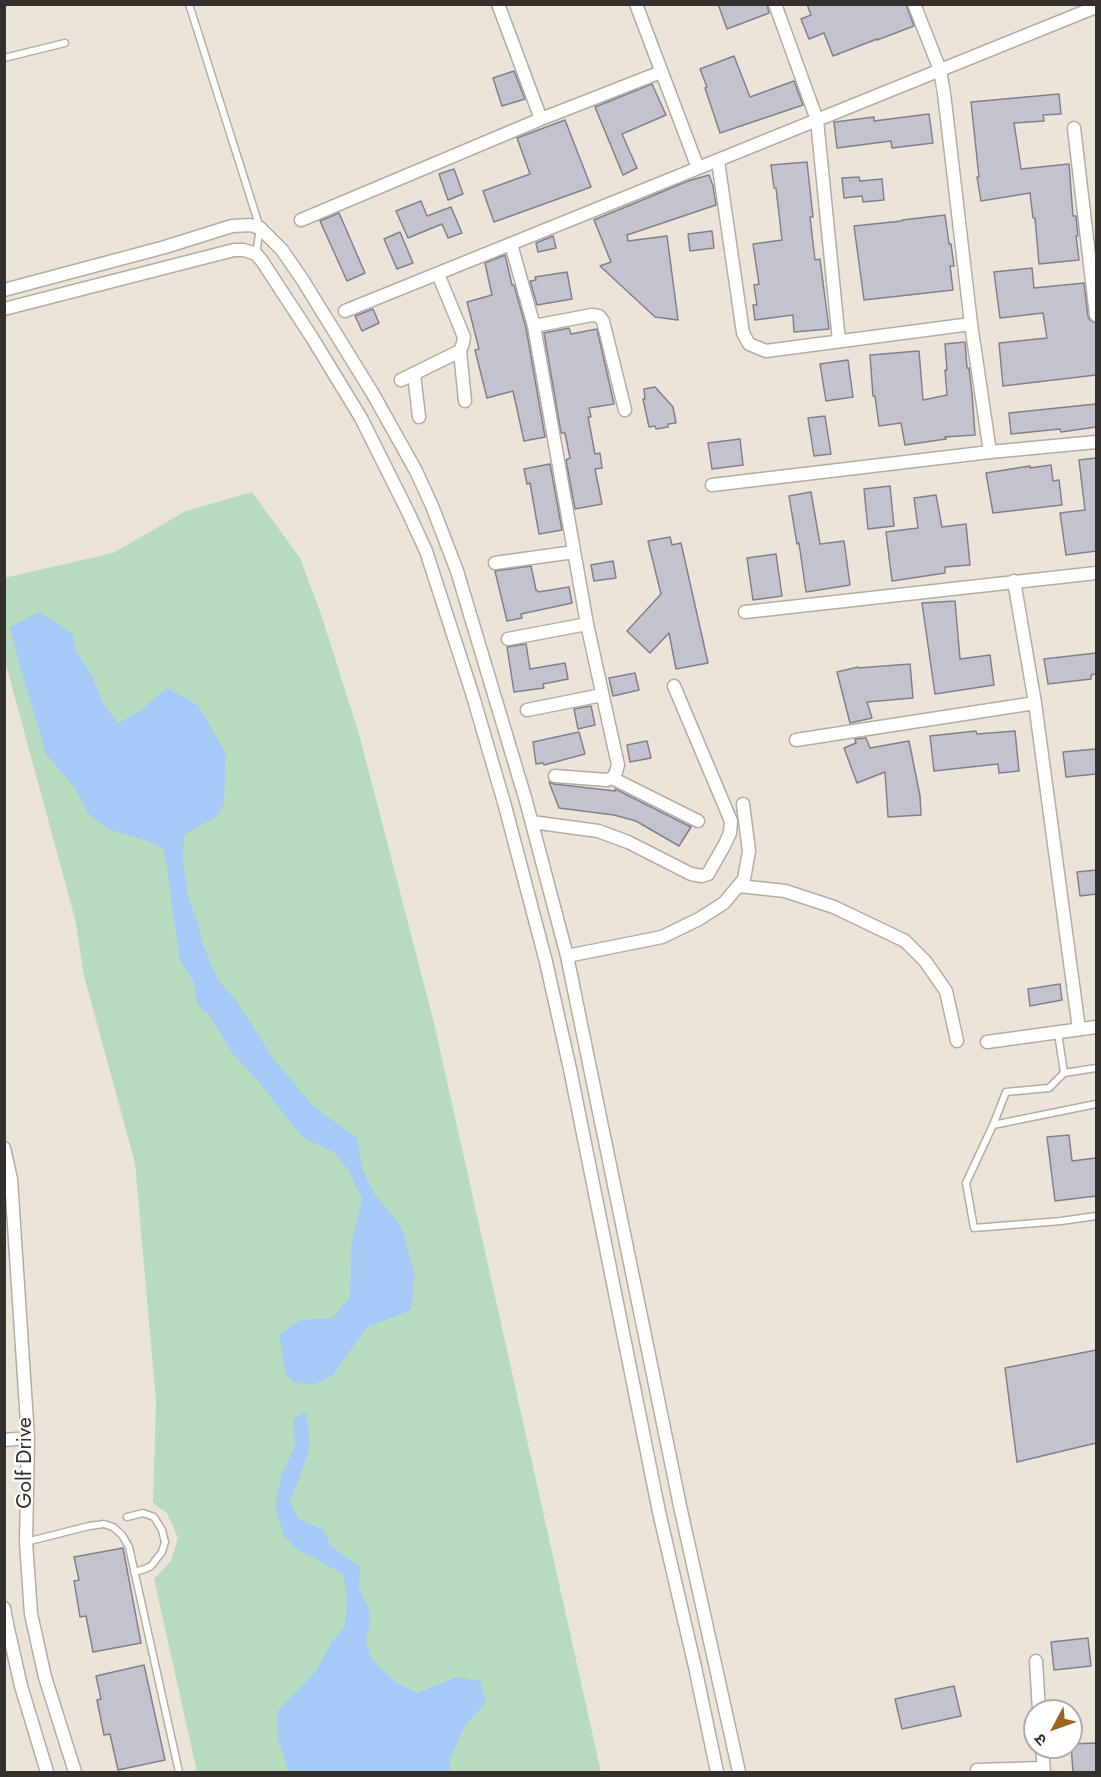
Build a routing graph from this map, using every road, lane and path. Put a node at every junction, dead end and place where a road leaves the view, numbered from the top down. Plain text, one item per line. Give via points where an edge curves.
1 (189, 4) edge
2 (498, 4) edge
3 (636, 4) edge
4 (775, 4) edge
5 (914, 4) edge
6 (1096, 8) edge
7 (65, 43) dead end
8 (4, 58) edge
9 (940, 70) junction
10 (661, 72) junction
11 (542, 119) junction
12 (817, 120) junction
13 (1074, 128) dead end
14 (718, 161) junction
15 (698, 168) junction
16 (301, 220) dead end
17 (260, 228) junction
18 (511, 244) junction
19 (256, 254) junction
20 (438, 274) junction
21 (4, 290) edge
22 (4, 309) edge
23 (345, 311) dead end
24 (1096, 315) edge
25 (971, 324) junction
26 (534, 326) junction
27 (839, 341) junction
28 (460, 351) junction
29 (414, 374) junction
30 (401, 380) dead end
31 (465, 400) dead end
32 (625, 410) dead end
33 (419, 417) dead end
34 (1096, 442) edge
35 (990, 452) junction
36 (712, 485) dead end
37 (574, 552) junction
38 (495, 563) dead end
39 (1096, 573) edge
40 (1014, 581) junction
41 (745, 612) dead end
42 (587, 624) junction
43 (508, 639) dead end
44 (674, 686) dead end
45 (602, 696) junction
46 (1035, 703) junction
47 (527, 710) dead end
48 (796, 740) dead end
49 (555, 776) dead end
50 (612, 778) junction
51 (526, 801) junction
52 (743, 804) dead end
53 (505, 806) junction
54 (698, 821) dead end
55 (532, 822) junction
56 (739, 886) junction
57 (567, 956) junction
58 (1096, 1027) edge
59 (1079, 1029) junction
60 (1058, 1032) junction
61 (957, 1041) dead end
62 (987, 1042) dead end
63 (1096, 1068) edge
64 (1064, 1073) junction
65 (1096, 1104) edge
66 (993, 1125) junction
67 (4, 1148) edge
68 (1096, 1216) edge
69 (28, 1438) junction
70 (4, 1440) edge
71 (680, 1506) junction
72 (659, 1512) junction
73 (127, 1517) dead end
74 (26, 1542) junction
75 (134, 1572) junction
76 (4, 1608) edge
77 (1036, 1661) dead end
78 (1039, 1699) edge
79 (977, 1770) dead end
80 (1044, 1770) edge
81 (47, 1773) edge
82 (75, 1773) edge
83 (179, 1773) edge
84 (717, 1773) edge
85 (739, 1773) edge

1 - 17 lane
2 - 11 street
3 - 10 street
4 - 12 street
5 - 9 street
6 - 9 street
7 - 8 lane
9 - 12 street
9 - 25 street
10 - 11 street
10 - 15 street
11 - 16 street
12 - 14 street
12 - 27 street
13 - 24 street
14 - 15 street
14 - 27 street via 743,333 749,344 766,351
15 - 18 street
17 - 19 lane
17 - 21 street via 232,226
17 - 51 street via 302,279 416,471 457,571
18 - 20 street
18 - 26 street
19 - 22 street via 234,250
19 - 53 street via 361,418 426,551
20 - 23 street
20 - 28 street via 464,337
25 - 27 street
25 - 35 street
26 - 32 street via 599,316
26 - 37 street
28 - 29 street
28 - 31 street
29 - 30 street
29 - 33 street
34 - 35 street
35 - 36 street
37 - 38 street
37 - 42 street
39 - 40 street
40 - 41 street
40 - 46 street
42 - 43 street
42 - 45 street
44 - 55 street via 731,821 726,844 708,874 691,874 598,831
45 - 47 street
45 - 50 street via 618,765
46 - 48 street
46 - 59 street
49 - 50 street
50 - 54 street
51 - 53 street
51 - 55 street
52 - 56 street via 749,851
53 - 72 street via 570,1070
55 - 57 street
56 - 57 street via 724,903 662,937
56 - 61 street via 785,891 834,907 905,941 926,961 946,991
57 - 71 street
58 - 59 street
59 - 60 street
60 - 62 street
60 - 64 lane
63 - 64 lane
64 - 66 lane via 1050,1088 1006,1092
65 - 66 lane
66 - 68 lane via 966,1183 974,1228
67 - 69 street, Golf Drive via 11,1179
69 - 70 street
69 - 74 street, Golf Drive
71 - 72 street
71 - 85 street
72 - 84 street
73 - 75 lane via 143,1513 154,1517 165,1542 151,1566
74 - 75 lane via 104,1524 122,1535
74 - 82 street, Golf Drive via 31,1614 45,1677
75 - 83 lane
76 - 81 street via 21,1686
77 - 78 street
79 - 80 street

